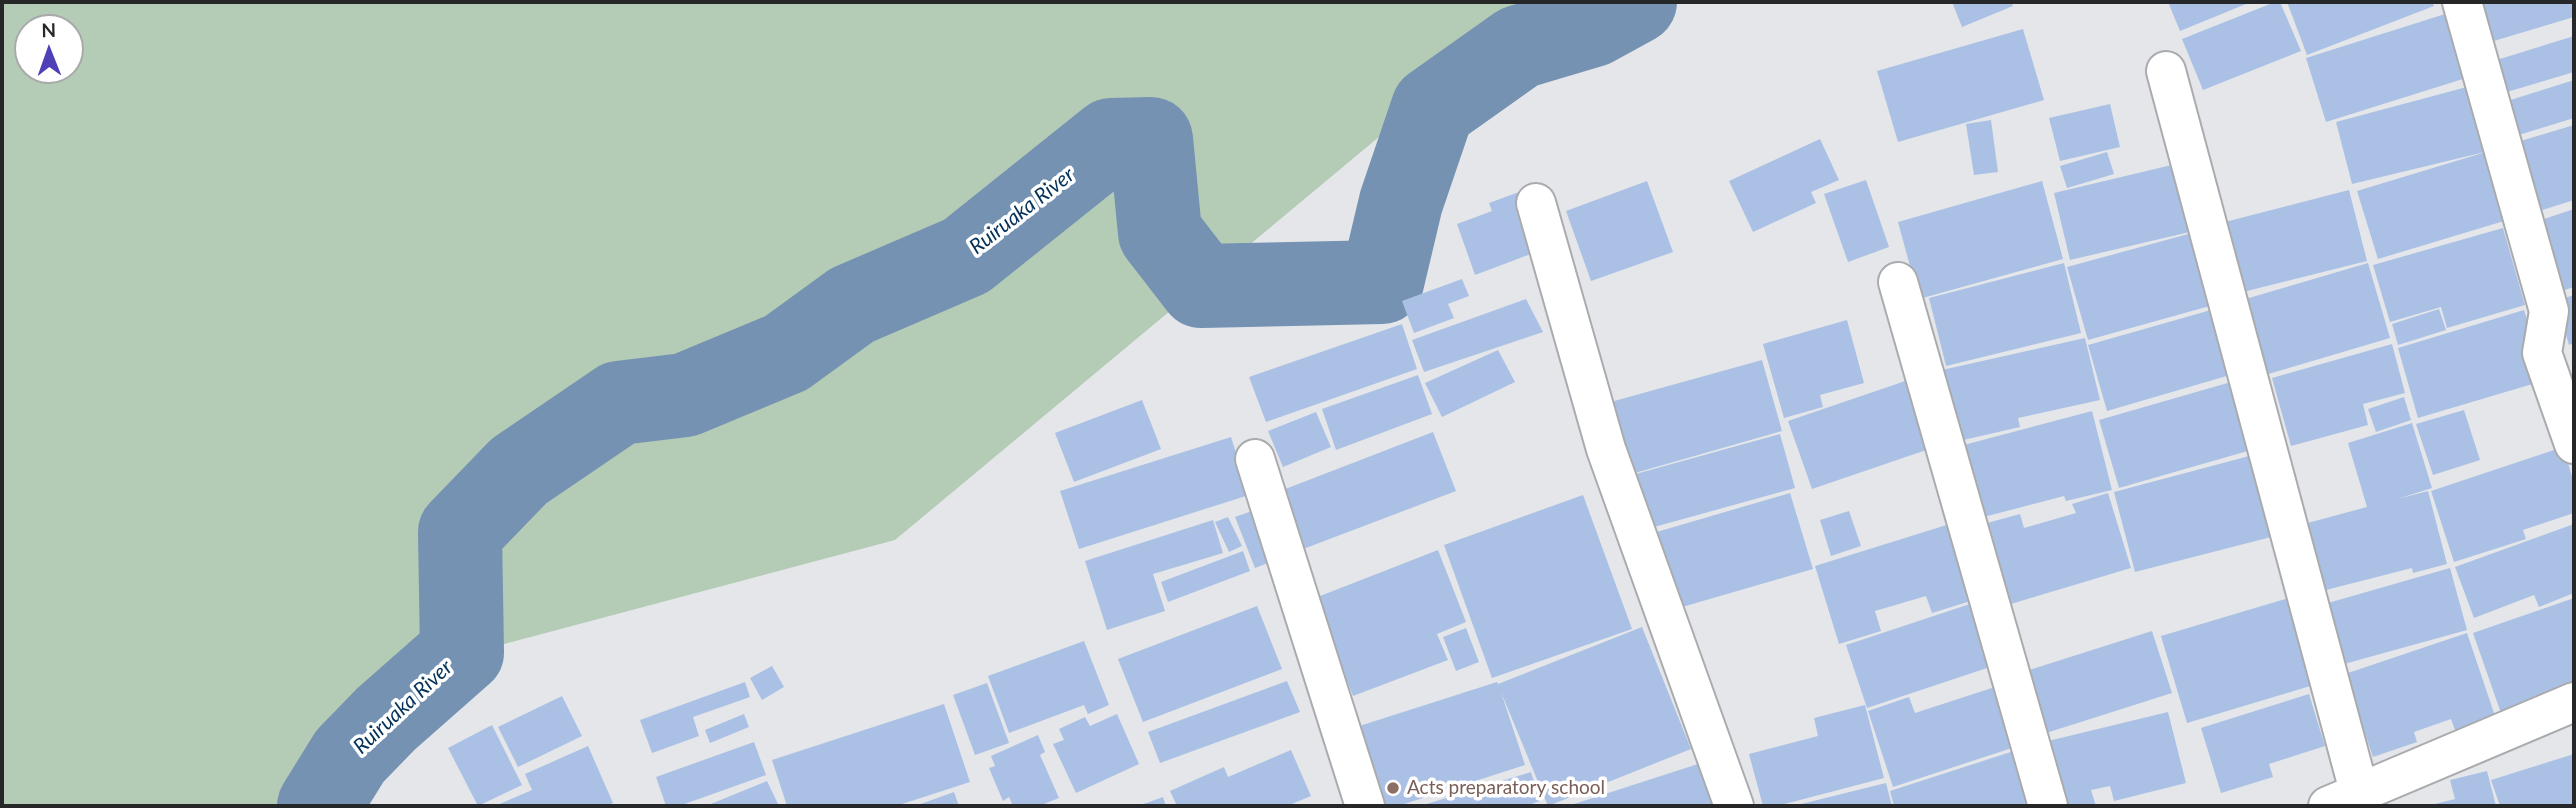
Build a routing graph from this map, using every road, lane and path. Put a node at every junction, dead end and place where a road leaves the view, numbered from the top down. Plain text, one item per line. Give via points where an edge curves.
1 (2462, 2) edge
2 (2166, 71) dead end
3 (1536, 204) dead end
4 (1898, 282) dead end
5 (2574, 444) edge
6 (1255, 459) dead end
7 (2574, 702) edge
8 (2350, 802) edge
9 (1365, 806) edge
10 (1734, 806) edge
11 (2048, 806) edge

1 - 5 street via 2549,311 2542,353
2 - 8 street
3 - 10 street via 1606,449
4 - 11 street
6 - 9 street
7 - 8 street

